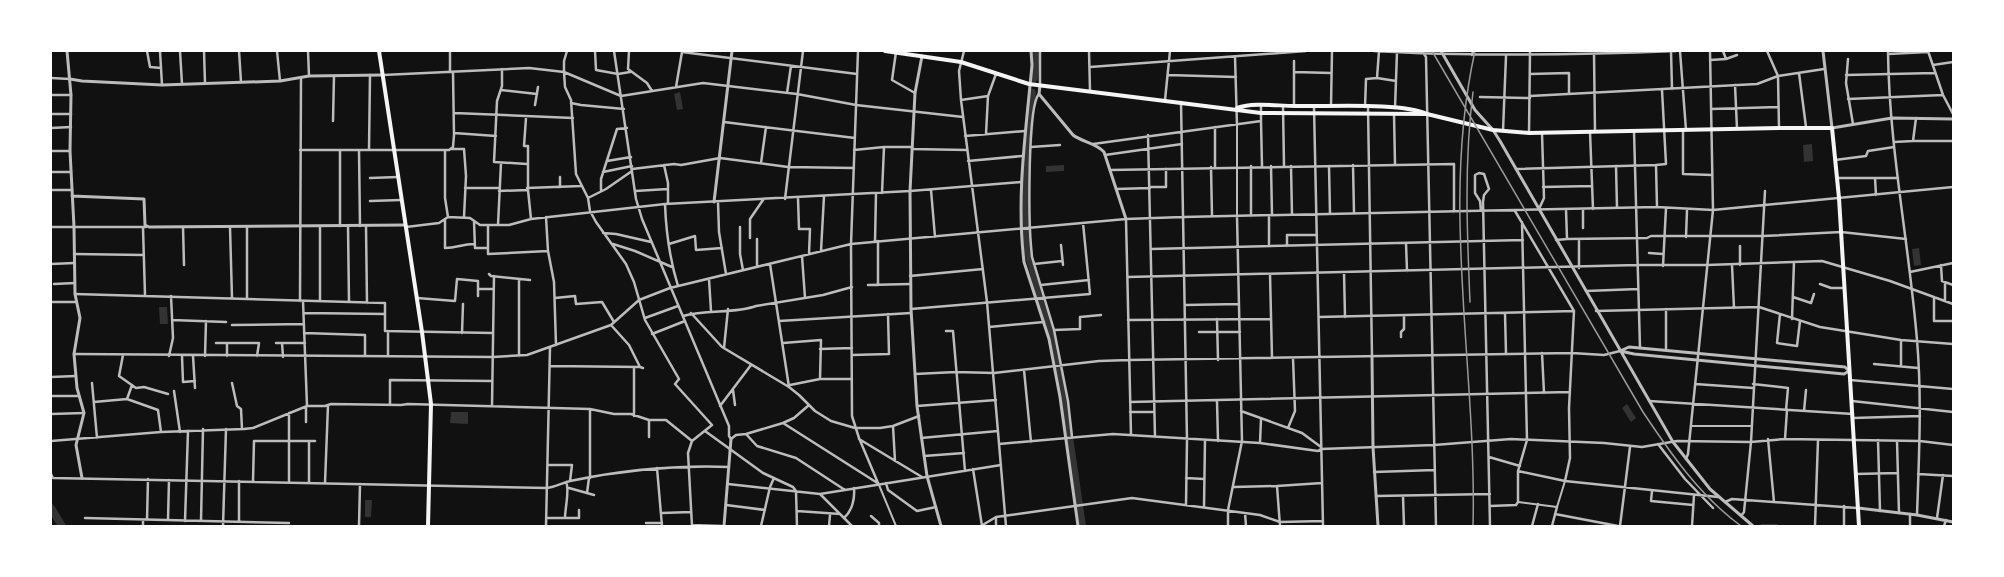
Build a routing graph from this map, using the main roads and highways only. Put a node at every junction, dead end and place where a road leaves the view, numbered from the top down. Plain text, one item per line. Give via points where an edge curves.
1 (379, 51) edge
2 (885, 51) edge
3 (910, 53) edge
4 (1237, 108) junction
5 (1427, 114) junction
6 (428, 526) edge
7 (1859, 526) edge

1 - 6 main road via 431,404
2 - 3 main road
3 - 4 main road via 961,62 1029,84
4 - 5 main road via 1261,113
4 - 5 main road via 1366,107 1395,108
5 - 7 main road via 1493,130 1529,133 1832,128 1839,198

